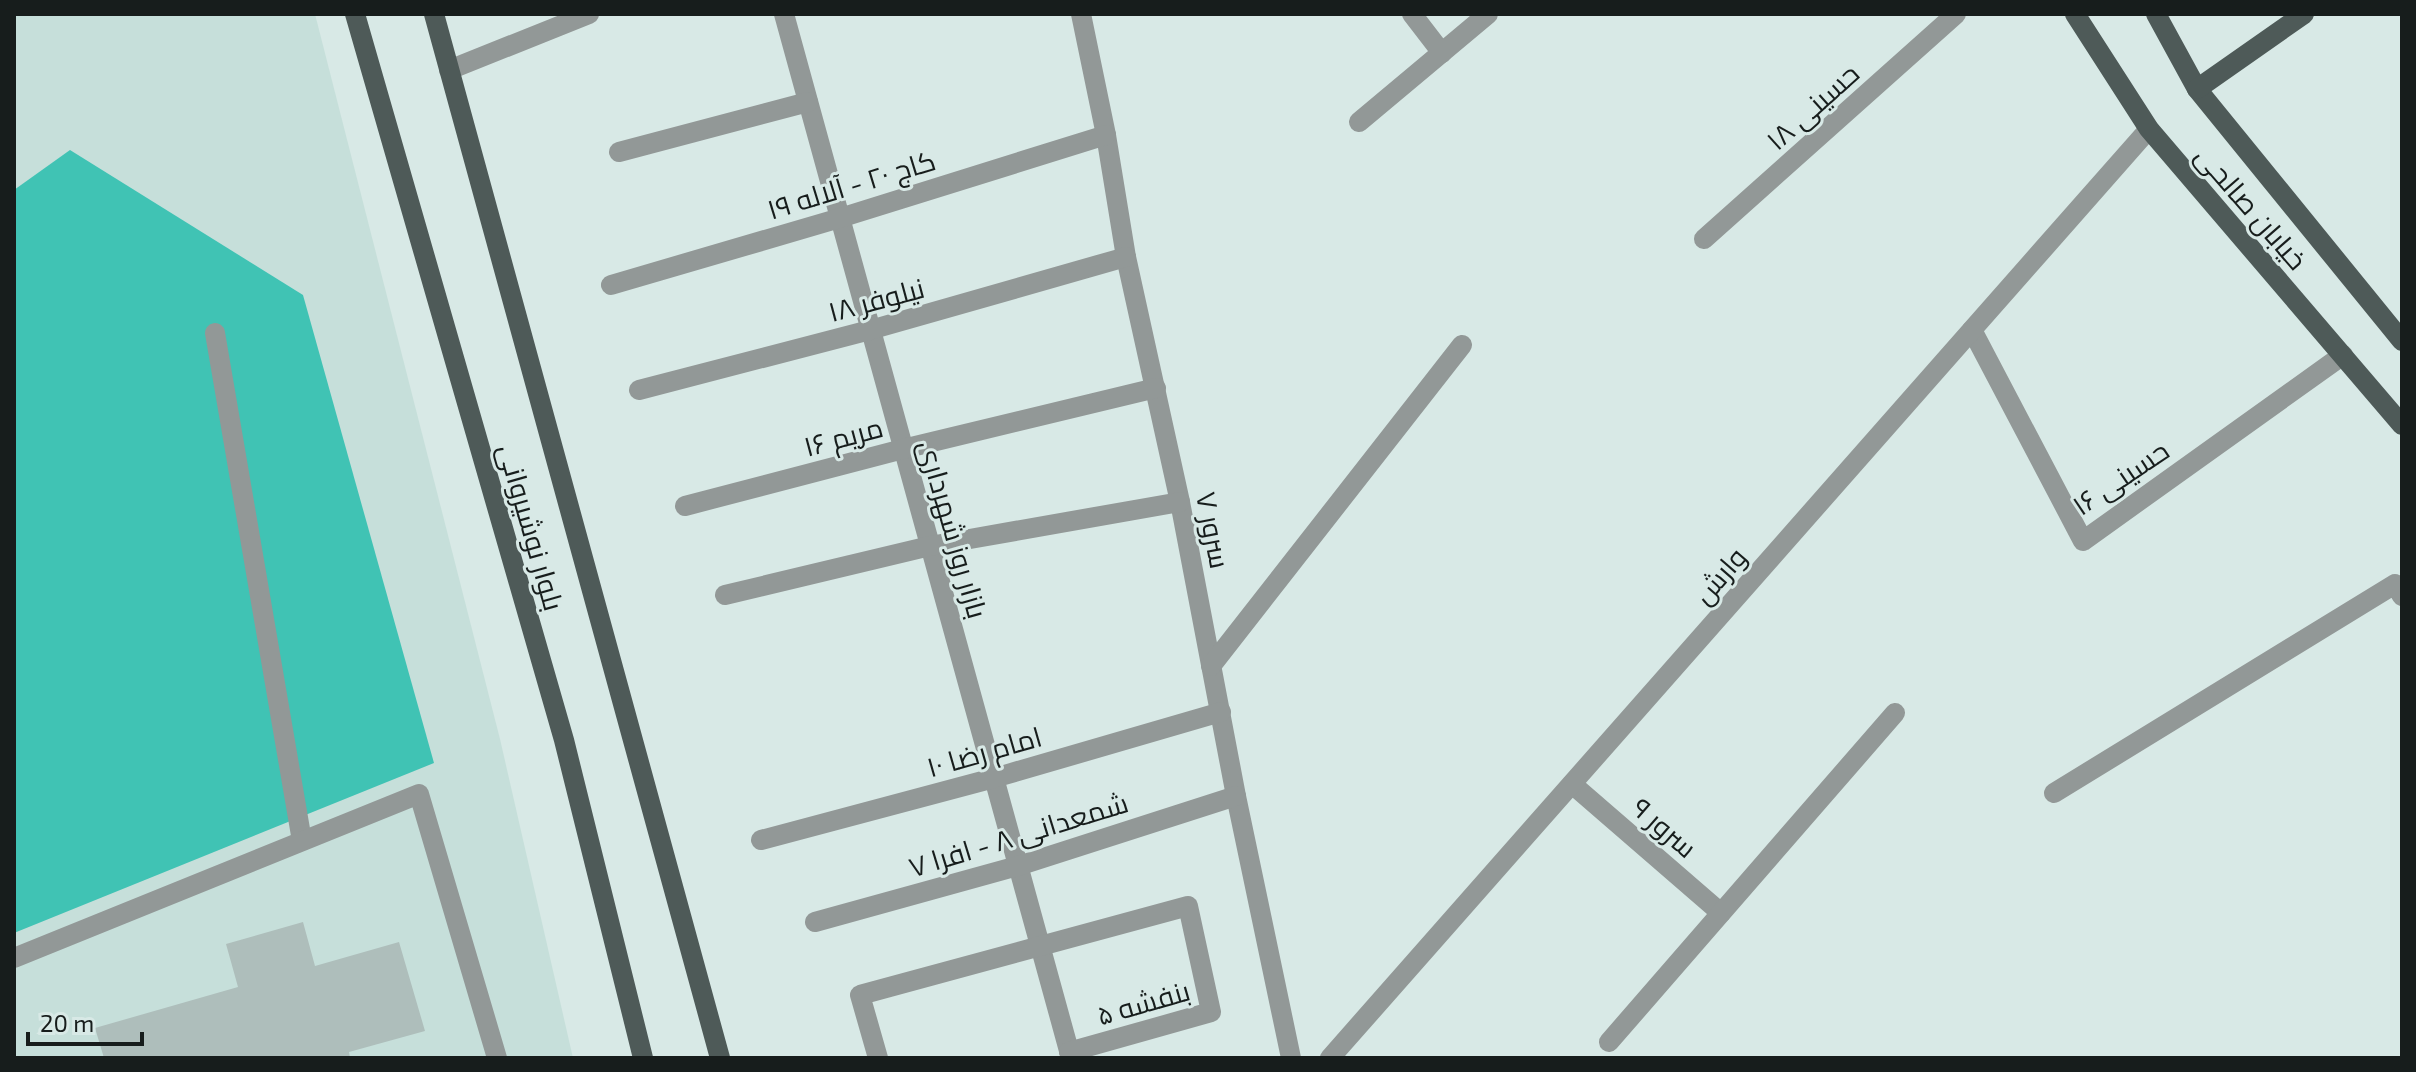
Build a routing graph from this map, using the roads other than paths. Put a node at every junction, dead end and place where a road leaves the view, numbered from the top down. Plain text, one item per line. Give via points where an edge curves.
1 (355, 14) edge
2 (434, 14) edge
3 (589, 14) edge
4 (784, 14) edge
5 (1081, 14) edge
6 (1412, 14) edge
7 (1488, 14) edge
8 (1956, 14) edge
9 (2075, 14) edge
10 (2156, 14) edge
11 (2304, 14) edge
12 (1442, 53) junction
13 (449, 70) junction
14 (2197, 89) junction
15 (808, 102) junction
16 (1359, 122) dead end
17 (2149, 129) junction
18 (1106, 135) junction
19 (619, 152) dead end
20 (840, 218) junction
21 (1704, 239) dead end
22 (1126, 257) junction
23 (611, 285) dead end
24 (870, 330) junction
25 (1972, 330) junction
26 (215, 333) dead end
27 (2402, 341) edge
28 (1462, 345) dead end
29 (2343, 355) junction
30 (1156, 388) junction
31 (639, 390) dead end
32 (2402, 425) edge
33 (903, 449) junction
34 (1180, 502) junction
35 (685, 506) dead end
36 (930, 546) junction
37 (725, 595) dead end
38 (2402, 596) edge
39 (1211, 666) junction
40 (1221, 712) junction
41 (1895, 713) dead end
42 (994, 778) junction
43 (1572, 784) junction
44 (2054, 793) dead end
45 (1236, 796) junction
46 (761, 840) dead end
47 (302, 841) junction
48 (1018, 866) junction
49 (1721, 913) junction
50 (815, 922) dead end
51 (1040, 946) junction
52 (14, 958) edge
53 (1609, 1042) dead end
54 (1070, 1055) edge
55 (497, 1058) edge
56 (643, 1058) edge
57 (720, 1058) edge
58 (878, 1058) edge
59 (1291, 1058) edge
60 (1330, 1058) edge

1 - 56 main road, بلوار نوشیروانی via 564,740
2 - 13 main road, بلوار نوشیروانی
3 - 13 street
4 - 15 street, بازار روز شهرداری
5 - 18 street, سرور ۷
6 - 12 street
7 - 12 street
8 - 21 street, حسینی ۱۸
9 - 17 main road, خيابان صالحی
10 - 14 main road, خيابان صالحی
11 - 14 main road
12 - 16 street
13 - 57 main road, بلوار نوشیروانی
14 - 27 main road, خيابان صالحی
15 - 19 street
15 - 20 street, بازار روز شهرداری
17 - 25 street, وارش
17 - 29 main road, خيابان صالحی
18 - 20 street, کاج ۲۰ - آلاله ۱۹
18 - 22 street, سرور ۷
20 - 23 street, کاج ۲۰ - آلاله ۱۹
20 - 24 street, بازار روز شهرداری
22 - 24 street, نیلوفر ۱۸
22 - 30 street, سرور ۷
24 - 31 street, نیلوفر ۱۸
24 - 33 street, بازار روز شهرداری
25 - 29 street, حسینی ۱۶ via 2083,541
25 - 43 street, وارش
26 - 47 street
28 - 39 street
29 - 32 main road, خيابان صالحی
30 - 33 street, مریم ۱۶
30 - 34 street, سرور ۷
33 - 35 street, مریم ۱۶
33 - 36 street, بازار روز شهرداری
34 - 36 street
34 - 39 street, سرور ۷
36 - 37 street
36 - 42 street, بازار روز شهرداری
38 - 44 street via 2395,584
39 - 40 street, سرور ۷
40 - 42 street, امام رضا ۱۰
40 - 45 street, سرور ۷
41 - 49 street
42 - 46 street, امام رضا ۱۰
42 - 48 street, بازار روز شهرداری
43 - 49 street, سرور ۹
43 - 60 street, وارش
45 - 48 street, شمعدانی ۸ - افرا ۷
45 - 59 street, سرور ۷
47 - 52 street
47 - 55 street via 419,794
48 - 50 street, شمعدانی ۸ - افرا ۷
48 - 51 street, بازار روز شهرداری
49 - 53 street
51 - 54 street, بازار روز شهرداری
51 - 54 street, بنفشه ۵ via 1188,906 1211,1012
51 - 58 street via 860,995

